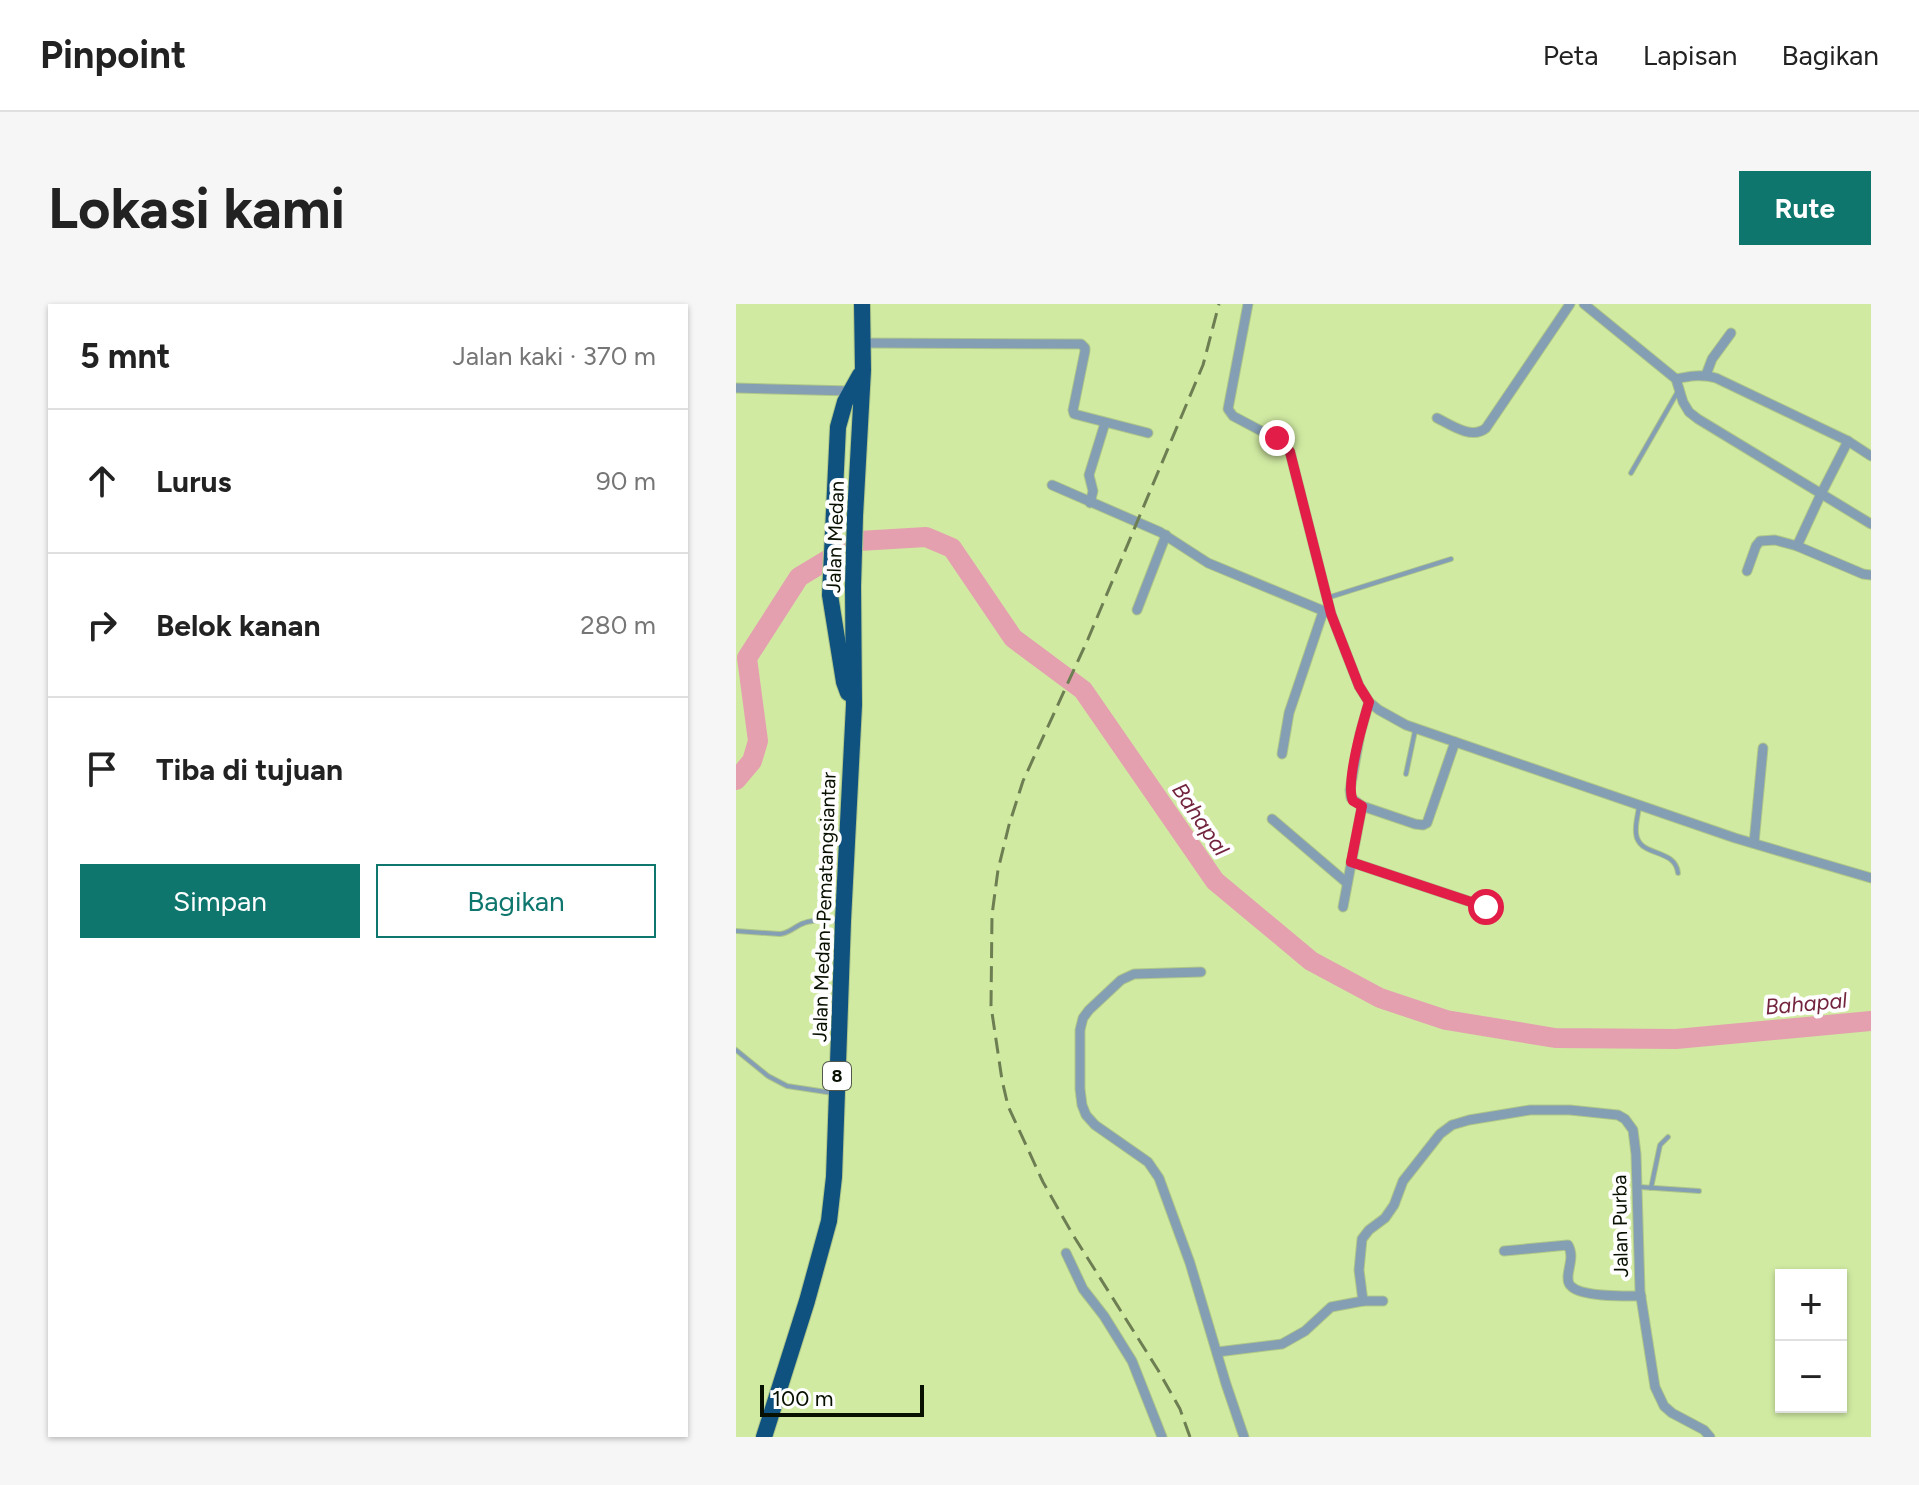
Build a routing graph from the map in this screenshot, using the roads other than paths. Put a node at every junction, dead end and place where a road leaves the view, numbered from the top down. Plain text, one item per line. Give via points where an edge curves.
1 (862, 304) edge
2 (1248, 304) edge
3 (1570, 304) edge
4 (1584, 304) edge
5 (1731, 333) dead end
6 (864, 343) junction
7 (863, 370) junction
8 (1706, 375) junction
9 (1676, 379) junction
10 (736, 388) edge
11 (1678, 390) junction
12 (851, 391) junction
13 (1437, 418) dead end
14 (1105, 423) junction
15 (1148, 433) dead end
16 (1848, 441) junction
17 (1871, 456) edge
18 (1631, 473) dead end
19 (1052, 485) dead end
20 (1821, 494) junction
21 (1090, 503) junction
22 (1871, 524) edge
23 (1166, 535) junction
24 (1797, 546) junction
25 (1451, 559) dead end
26 (1747, 571) dead end
27 (1871, 575) edge
28 (1327, 598) junction
29 (1137, 610) dead end
30 (1327, 613) junction
31 (1369, 702) junction
32 (854, 705) junction
33 (1416, 728) junction
34 (1455, 742) junction
35 (1763, 748) dead end
36 (1282, 754) dead end
37 (1406, 774) dead end
38 (1639, 805) junction
39 (1362, 806) junction
40 (1272, 819) dead end
41 (1754, 843) junction
42 (1351, 862) junction
43 (1678, 873) dead end
44 (1871, 878) edge
45 (1347, 883) junction
46 (1343, 907) dead end
47 (1486, 907) dead end
48 (843, 921) junction
49 (736, 931) edge
50 (1201, 972) dead end
51 (736, 1050) edge
52 (837, 1094) junction
53 (1668, 1137) dead end
54 (1637, 1187) junction
55 (1651, 1188) junction
56 (1699, 1191) dead end
57 (1504, 1251) dead end
58 (1066, 1253) dead end
59 (1641, 1296) junction
60 (1363, 1301) junction
61 (1383, 1301) dead end
62 (1217, 1352) junction
63 (764, 1437) edge
64 (1162, 1437) edge
65 (1244, 1437) edge
66 (1710, 1437) edge

1 - 6 highway, 8
2 - 28 street via 1228,409 1290,452
3 - 13 street via 1486,428 1470,433
4 - 9 street
5 - 8 street
6 - 7 highway, 8
6 - 14 street via 1081,344 1085,351 1073,412
7 - 12 highway, 8
7 - 32 highway, Jalan Medan / 8 via 853,586
8 - 9 street
8 - 16 street
9 - 11 street
10 - 12 street
11 - 18 lane
11 - 20 street via 1698,419
12 - 32 highway, 8 via 838,427 830,595 844,682
14 - 15 street
14 - 21 street via 1089,475
16 - 17 street
16 - 20 street
19 - 21 street
20 - 22 street
20 - 24 street
21 - 23 street
23 - 29 street
23 - 30 street via 1208,563
24 - 26 street via 1760,541
24 - 27 street
25 - 28 lane
28 - 30 street
30 - 31 street
30 - 36 street via 1289,713
31 - 33 street
31 - 39 street via 1350,790 1353,801
32 - 48 highway, Jalan Medan-Pematangsiantar / 8
33 - 34 street
33 - 37 lane
34 - 38 street
34 - 39 street via 1427,823 1415,824
35 - 41 street
38 - 41 street
38 - 43 lane via 1638,842 1673,859
39 - 42 street
40 - 45 street
41 - 44 street
42 - 45 street
42 - 47 street
45 - 46 street
48 - 49 lane via 804,923 786,934
48 - 52 highway, Jalan Medan-Pematangsiantar / 8
50 - 62 street via 1134,974 1089,1010 1080,1030 1080,1089 1086,1115 1148,1162 1159,1178
51 - 52 lane via 787,1086
52 - 63 highway, Jalan Medan-Pematangsiantar / 8 via 829,1221
53 - 55 lane via 1660,1145
54 - 55 lane
54 - 59 street, Jalan Purba
54 - 60 street, Jalan Purba via 1633,1130 1618,1115 1530,1110 1452,1125 1403,1181 1385,1218 1362,1239
55 - 56 lane
57 - 59 street via 1565,1244 1571,1251 1571,1287 1592,1294
58 - 64 street via 1083,1289 1132,1361
59 - 66 street, Jalan Purba via 1659,1398 1672,1413
60 - 61 street
60 - 62 street via 1331,1307 1282,1344
62 - 65 street

